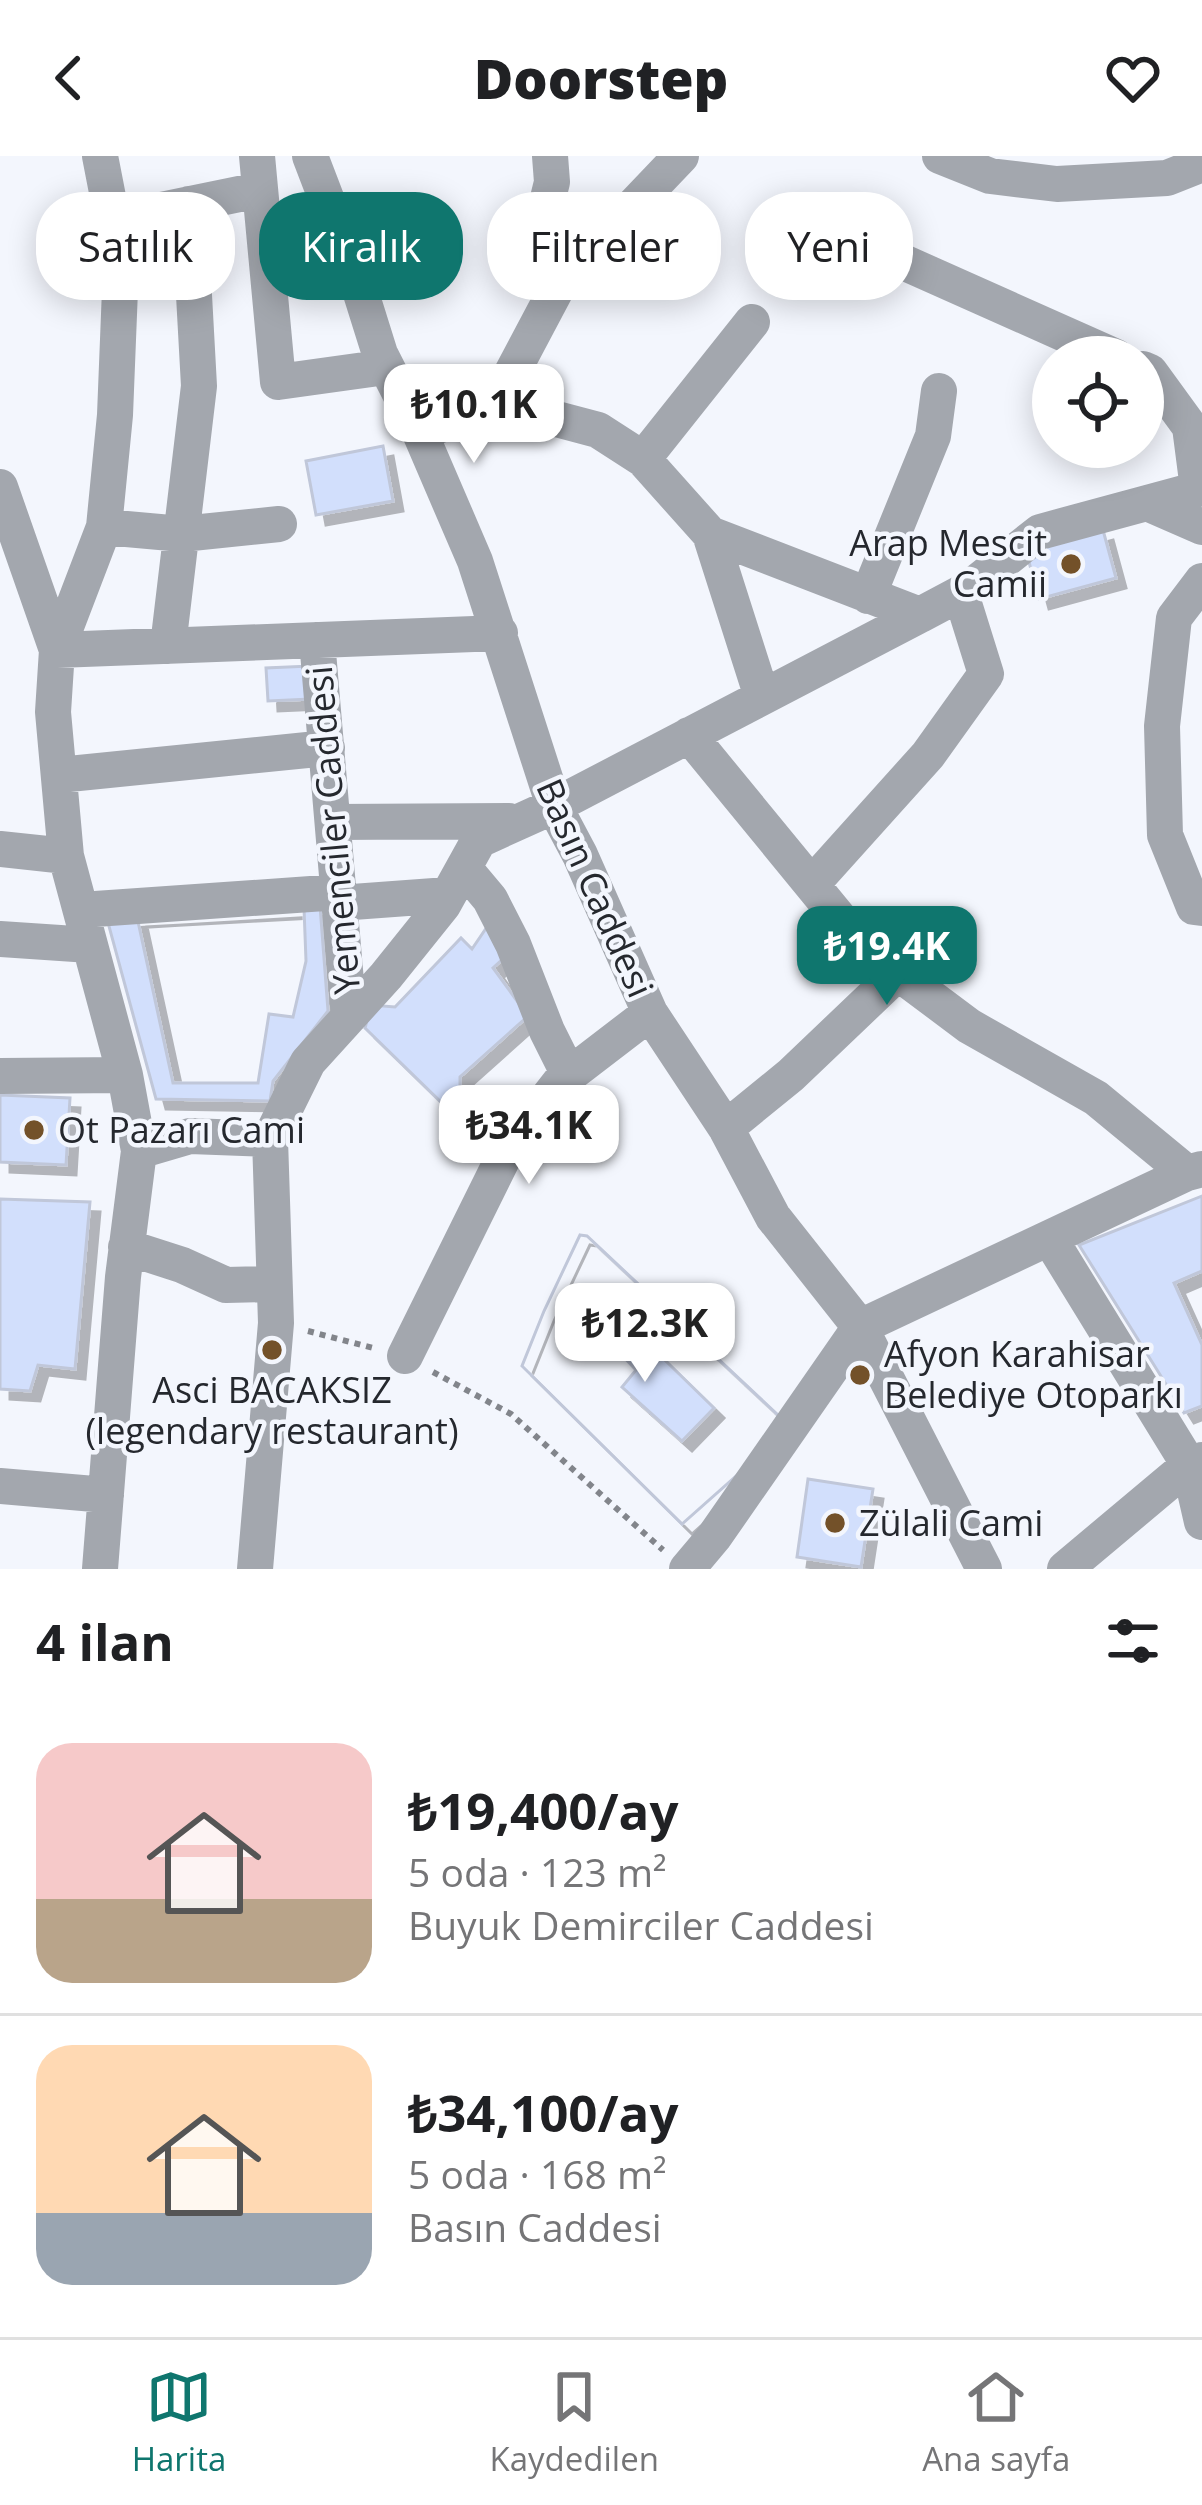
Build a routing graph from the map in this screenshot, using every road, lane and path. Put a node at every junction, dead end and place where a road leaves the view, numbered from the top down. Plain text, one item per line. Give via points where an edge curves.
1 (100, 156) edge
2 (310, 156) edge
3 (550, 156) edge
4 (681, 156) edge
5 (940, 156) edge
6 (1202, 164) edge
7 (258, 173) edge
8 (1185, 178) edge
9 (107, 192) edge
10 (216, 192) edge
11 (550, 192) edge
12 (647, 192) edge
13 (913, 266) edge
14 (120, 300) edge
15 (195, 300) edge
16 (551, 300) edge
17 (752, 322) dead end
18 (1069, 336) edge
19 (386, 367) junction
20 (939, 391) dead end
21 (1164, 391) edge
22 (496, 403) junction
23 (420, 433) junction
24 (643, 459) junction
25 (0, 488) edge
26 (1200, 488) edge
27 (1147, 502) junction
28 (279, 524) dead end
29 (104, 527) junction
30 (1202, 527) edge
31 (182, 533) junction
32 (710, 534) junction
33 (1202, 580) edge
34 (961, 594) junction
35 (868, 596) junction
36 (920, 615) junction
37 (500, 633) junction
38 (317, 640) junction
39 (168, 646) junction
40 (57, 650) junction
41 (762, 697) junction
42 (689, 735) junction
43 (326, 748) junction
44 (59, 775) junction
45 (537, 813) junction
46 (333, 822) junction
47 (0, 849) edge
48 (66, 856) junction
49 (456, 882) junction
50 (812, 884) junction
51 (339, 898) junction
52 (1202, 908) edge
53 (86, 928) junction
54 (0, 939) edge
55 (899, 972) junction
56 (650, 1013) junction
57 (349, 1017) junction
58 (124, 1075) junction
59 (569, 1075) junction
60 (0, 1076) edge
61 (726, 1128) junction
62 (270, 1139) junction
63 (139, 1151) junction
64 (1194, 1171) edge
65 (1050, 1239) junction
66 (126, 1247) junction
67 (273, 1284) junction
68 (277, 1323) junction
69 (860, 1327) junction
70 (405, 1356) junction
71 (1196, 1463) edge
72 (0, 1486) edge
73 (106, 1496) junction
74 (1202, 1522) edge
75 (680, 1567) edge
76 (100, 1569) edge
77 (255, 1569) edge
78 (984, 1569) edge
79 (1065, 1569) edge

1 - 9 street
2 - 19 street, Basın Caddesi
3 - 11 street
4 - 12 street
5 - 8 street via 990,176 1057,184
6 - 8 street
7 - 10 street
7 - 19 street via 278,382
13 - 18 street
14 - 29 street
15 - 31 street via 200,386
16 - 22 street
17 - 24 street
19 - 23 street, Basın Caddesi
20 - 35 street via 933,436
21 - 26 street via 1190,427
22 - 23 street
22 - 24 street via 598,430
23 - 37 street, Basın Caddesi
24 - 32 street
25 - 40 street
26 - 27 street
27 - 30 street
27 - 34 street via 1040,532
28 - 31 street
29 - 31 street
29 - 40 street
31 - 39 street
32 - 35 street
32 - 41 street
33 - 52 street via 1174,618 1162,726 1165,836 1193,907
34 - 36 street
34 - 50 street via 986,674 928,754
35 - 36 street
36 - 41 street
37 - 38 street
37 - 45 street, Basın Caddesi
38 - 39 street
38 - 43 street, Yemenciler Caddesi
39 - 40 street
40 - 44 street
41 - 42 street
42 - 45 street
42 - 50 street
43 - 44 street
43 - 46 street, Yemenciler Caddesi
44 - 48 street
45 - 46 street
45 - 49 street via 479,840
45 - 56 street, Basın Caddesi via 580,855
46 - 51 street, Yemenciler Caddesi
47 - 48 street
48 - 53 street
49 - 51 street
49 - 57 street
49 - 59 street via 490,899
50 - 55 street via 862,946
51 - 53 street
51 - 57 street, Yemenciler Caddesi
53 - 54 street
53 - 58 street
55 - 61 street
55 - 64 street via 968,1026 1096,1098
56 - 59 street
56 - 61 street, Basın Caddesi
57 - 62 street, Yemenciler Caddesi via 308,1062
58 - 60 street
58 - 63 street
59 - 70 street via 507,1150
61 - 69 street, Basın Caddesi via 772,1217
62 - 63 street via 190,1136
62 - 67 street, Yemenciler Caddesi
63 - 66 street
64 - 65 street
65 - 69 street
65 - 71 street
66 - 67 street via 226,1286
66 - 73 street
67 - 68 street, Yemenciler Caddesi
68 - 70 path
68 - 77 street, Yemenciler Caddesi
69 - 75 street via 714,1537
69 - 78 street, Basın Caddesi
70 - 75 path via 512,1414
71 - 74 street
71 - 79 street
72 - 73 street
73 - 76 street

